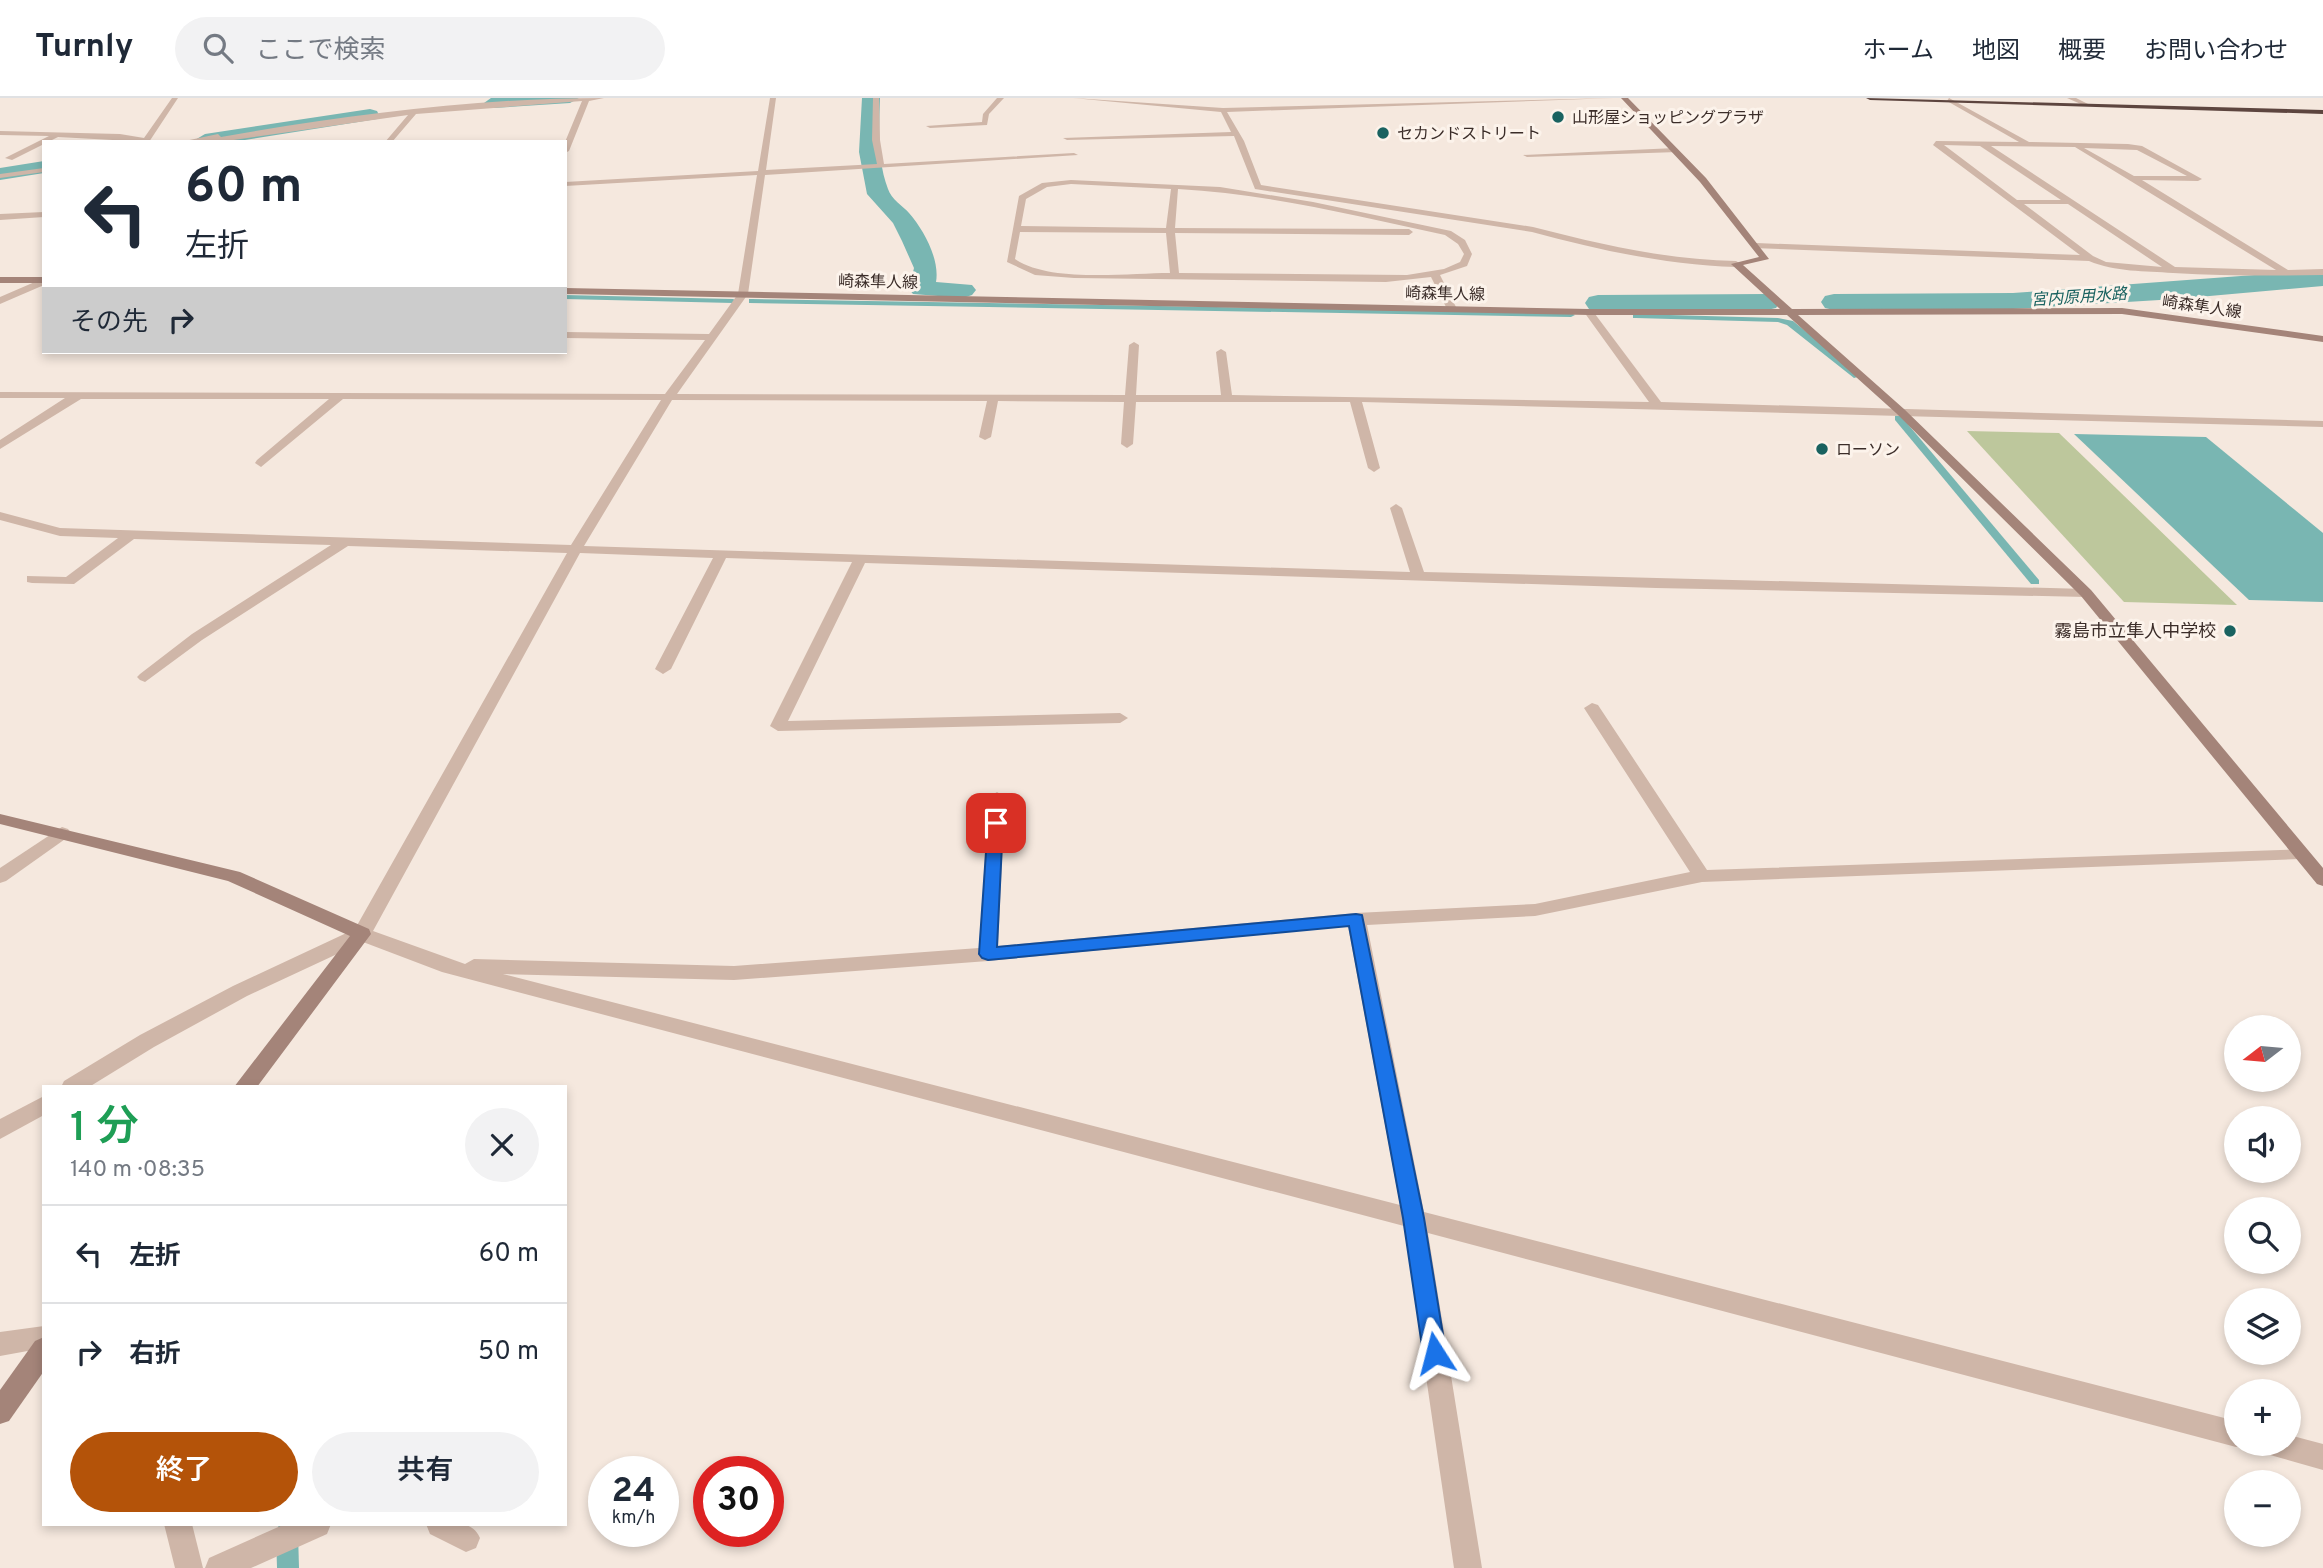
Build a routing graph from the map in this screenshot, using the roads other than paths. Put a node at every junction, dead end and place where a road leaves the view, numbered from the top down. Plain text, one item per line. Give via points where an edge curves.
1 (175, 98) edge
2 (540, 98) edge
3 (601, 98) edge
4 (773, 98) edge
5 (876, 98) edge
6 (1001, 98) edge
7 (1076, 98) edge
8 (1281, 98) edge
9 (1611, 98) edge
10 (1624, 98) edge
11 (1870, 98) edge
12 (2070, 98) edge
13 (586, 99) edge
14 (1949, 100) junction
15 (2085, 104) junction
16 (1289, 107) junction
17 (1223, 110) junction
18 (414, 112) junction
19 (2323, 112) edge
20 (930, 126) dead end
21 (0, 133) edge
22 (58, 134) junction
23 (1236, 134) junction
24 (1067, 138) dead end
25 (46, 140) edge
26 (141, 140) edge
27 (147, 140) edge
28 (196, 140) edge
29 (218, 140) edge
30 (390, 140) edge
31 (42, 142) edge
32 (1980, 143) junction
33 (2029, 144) junction
34 (2075, 145) junction
35 (567, 146) edge
36 (929, 150) dead end
37 (1675, 150) junction
38 (1074, 155) dead end
39 (1527, 155) dead end
40 (9, 158) dead end
41 (933, 162) junction
42 (881, 165) junction
43 (42, 168) edge
44 (762, 173) junction
45 (0, 174) edge
46 (2132, 178) junction
47 (567, 184) edge
48 (1175, 185) junction
49 (2016, 202) junction
50 (2070, 202) junction
51 (42, 214) edge
52 (0, 217) edge
53 (1017, 229) junction
54 (1170, 230) junction
55 (1448, 233) junction
56 (1756, 246) junction
57 (2090, 258) junction
58 (1736, 264) junction
59 (2171, 269) junction
60 (2323, 272) edge
61 (2288, 274) junction
62 (1435, 275) junction
63 (1175, 276) junction
64 (0, 280) edge
65 (42, 281) edge
66 (42, 282) edge
67 (567, 291) edge
68 (743, 294) junction
69 (0, 302) edge
70 (1452, 309) junction
71 (1589, 312) junction
72 (1787, 312) junction
73 (567, 335) edge
74 (712, 337) junction
75 (2323, 339) edge
76 (1134, 345) dead end
77 (1221, 352) dead end
78 (0, 395) edge
79 (77, 395) junction
80 (341, 395) junction
81 (670, 395) junction
82 (1129, 398) junction
83 (1227, 399) junction
84 (993, 400) junction
85 (1355, 400) junction
86 (1658, 408) junction
87 (1900, 411) junction
88 (2323, 424) edge
89 (985, 437) dead end
90 (0, 444) edge
91 (1127, 444) dead end
92 (261, 463) dead end
93 (1374, 468) dead end
94 (1396, 508) dead end
95 (0, 516) edge
96 (131, 535) junction
97 (345, 542) junction
98 (576, 548) junction
99 (721, 555) junction
100 (860, 559) junction
101 (1418, 576) junction
102 (32, 579) dead end
103 (2087, 593) junction
104 (663, 669) dead end
105 (145, 677) dead end
106 (1592, 708) dead end
107 (1120, 718) dead end
108 (997, 797) dead end
109 (0, 819) edge
110 (62, 833) junction
111 (2300, 853) junction
112 (1702, 876) junction
113 (0, 877) edge
114 (2323, 880) edge
115 (1356, 919) junction
116 (362, 934) junction
117 (988, 954) junction
118 (442, 965) junction
119 (76, 1085) edge
120 (246, 1085) edge
121 (42, 1105) edge
122 (0, 1130) edge
123 (1414, 1218) junction
124 (42, 1337) edge
125 (0, 1345) edge
126 (42, 1352) edge
127 (0, 1412) edge
128 (2224, 1431) edge
129 (2301, 1451) edge
130 (2323, 1457) edge
131 (178, 1526) edge
132 (313, 1526) edge
133 (444, 1526) edge
134 (466, 1538) dead end
135 (226, 1565) edge
136 (189, 1568) edge
137 (1468, 1568) edge

1 - 27 street
2 - 28 street via 400,109
3 - 13 street
4 - 44 street
5 - 42 street
6 - 20 street via 986,114 985,124
7 - 17 street
8 - 16 street
9 - 16 street
10 - 37 street
11 - 14 highway
12 - 15 street
13 - 18 street
13 - 35 street
14 - 15 highway
14 - 33 street
15 - 19 highway
16 - 17 street
17 - 23 street
18 - 29 street
18 - 30 street
21 - 22 street
22 - 25 street
22 - 26 street
23 - 24 street
23 - 58 street via 1258,187 1533,230 1695,263
31 - 40 street
32 - 33 street
32 - 49 street via 1936,143
32 - 50 street
33 - 34 street
34 - 46 street
34 - 46 street via 2139,148 2198,180
36 - 41 street
37 - 39 street
37 - 56 street
38 - 41 street
41 - 42 street
42 - 44 street
43 - 45 street
44 - 47 street
44 - 68 street
46 - 61 street
48 - 53 street via 1045,184 1022,198
48 - 54 street
48 - 55 street via 1313,204
49 - 50 street
49 - 57 street
50 - 59 street
51 - 52 street
53 - 54 street
53 - 63 street via 1010,260 1020,268 1084,276
54 - 55 street
54 - 63 street
55 - 62 street via 1462,242 1468,254 1464,264
56 - 57 street
56 - 58 street via 1765,258
57 - 59 street via 2115,266
58 - 72 street
59 - 61 street
60 - 61 street
62 - 63 street
62 - 70 street
64 - 65 street
66 - 69 street
67 - 68 street, 崎森隼人線
68 - 70 street, 崎森隼人線
68 - 74 street
70 - 71 street, 崎森隼人線
71 - 72 street, 崎森隼人線
71 - 86 street
72 - 75 street, 崎森隼人線 via 2122,311
72 - 87 street
73 - 74 street
74 - 81 street
76 - 82 street
77 - 83 street
78 - 79 street
79 - 80 street
79 - 90 street
80 - 81 street
80 - 92 street
81 - 84 street
81 - 98 street
82 - 83 street
82 - 84 street
82 - 91 street
83 - 85 street
84 - 89 street
85 - 86 street
85 - 93 street
86 - 87 street
87 - 88 street
87 - 103 street
94 - 101 street
95 - 96 street via 60,532
96 - 97 street
96 - 102 street via 69,581
97 - 98 street
97 - 105 street via 197,637
98 - 99 street
98 - 116 street
99 - 100 street
99 - 104 street
100 - 101 street
100 - 107 street via 778,726
101 - 103 street
103 - 111 street
106 - 112 street
108 - 117 street
109 - 110 street
110 - 113 street
110 - 116 street via 234,876
111 - 112 street
111 - 114 street
112 - 115 street via 1535,910
115 - 117 street
115 - 123 street
116 - 118 street
116 - 119 street via 240,991
116 - 120 street
117 - 118 street via 734,973
118 - 123 street
121 - 122 street
123 - 128 street
123 - 137 street
124 - 125 street
126 - 127 street
129 - 130 street
131 - 136 street
132 - 135 street
133 - 134 street

